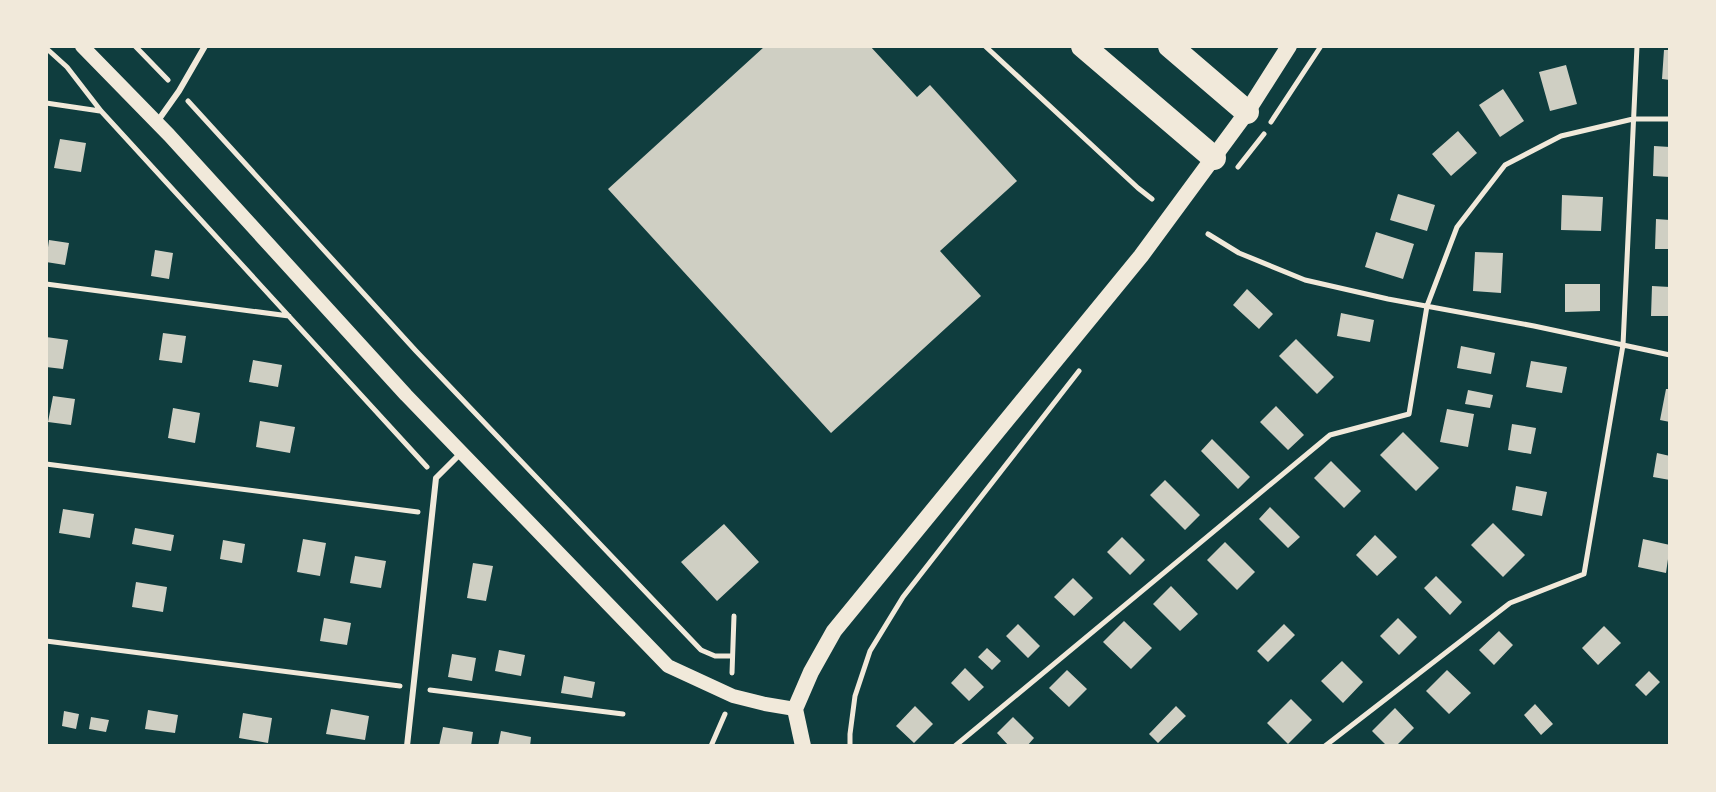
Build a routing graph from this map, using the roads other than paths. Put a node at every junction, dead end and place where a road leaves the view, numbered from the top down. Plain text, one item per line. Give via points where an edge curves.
1 (82, 46) edge
2 (205, 46) edge
3 (1083, 46) edge
4 (1170, 46) edge
5 (1289, 46) edge
6 (1247, 112) junction
7 (157, 122) junction
8 (1224, 166) junction
9 (461, 453) junction
10 (795, 709) junction
11 (407, 746) edge
12 (803, 746) edge

1 - 7 street
2 - 7 lane
3 - 8 highway
4 - 6 highway
5 - 6 main road
6 - 8 main road
7 - 9 street
8 - 10 main road via 1141,256 834,631
9 - 10 street via 668,666 733,696
9 - 11 lane via 436,478
10 - 12 main road

